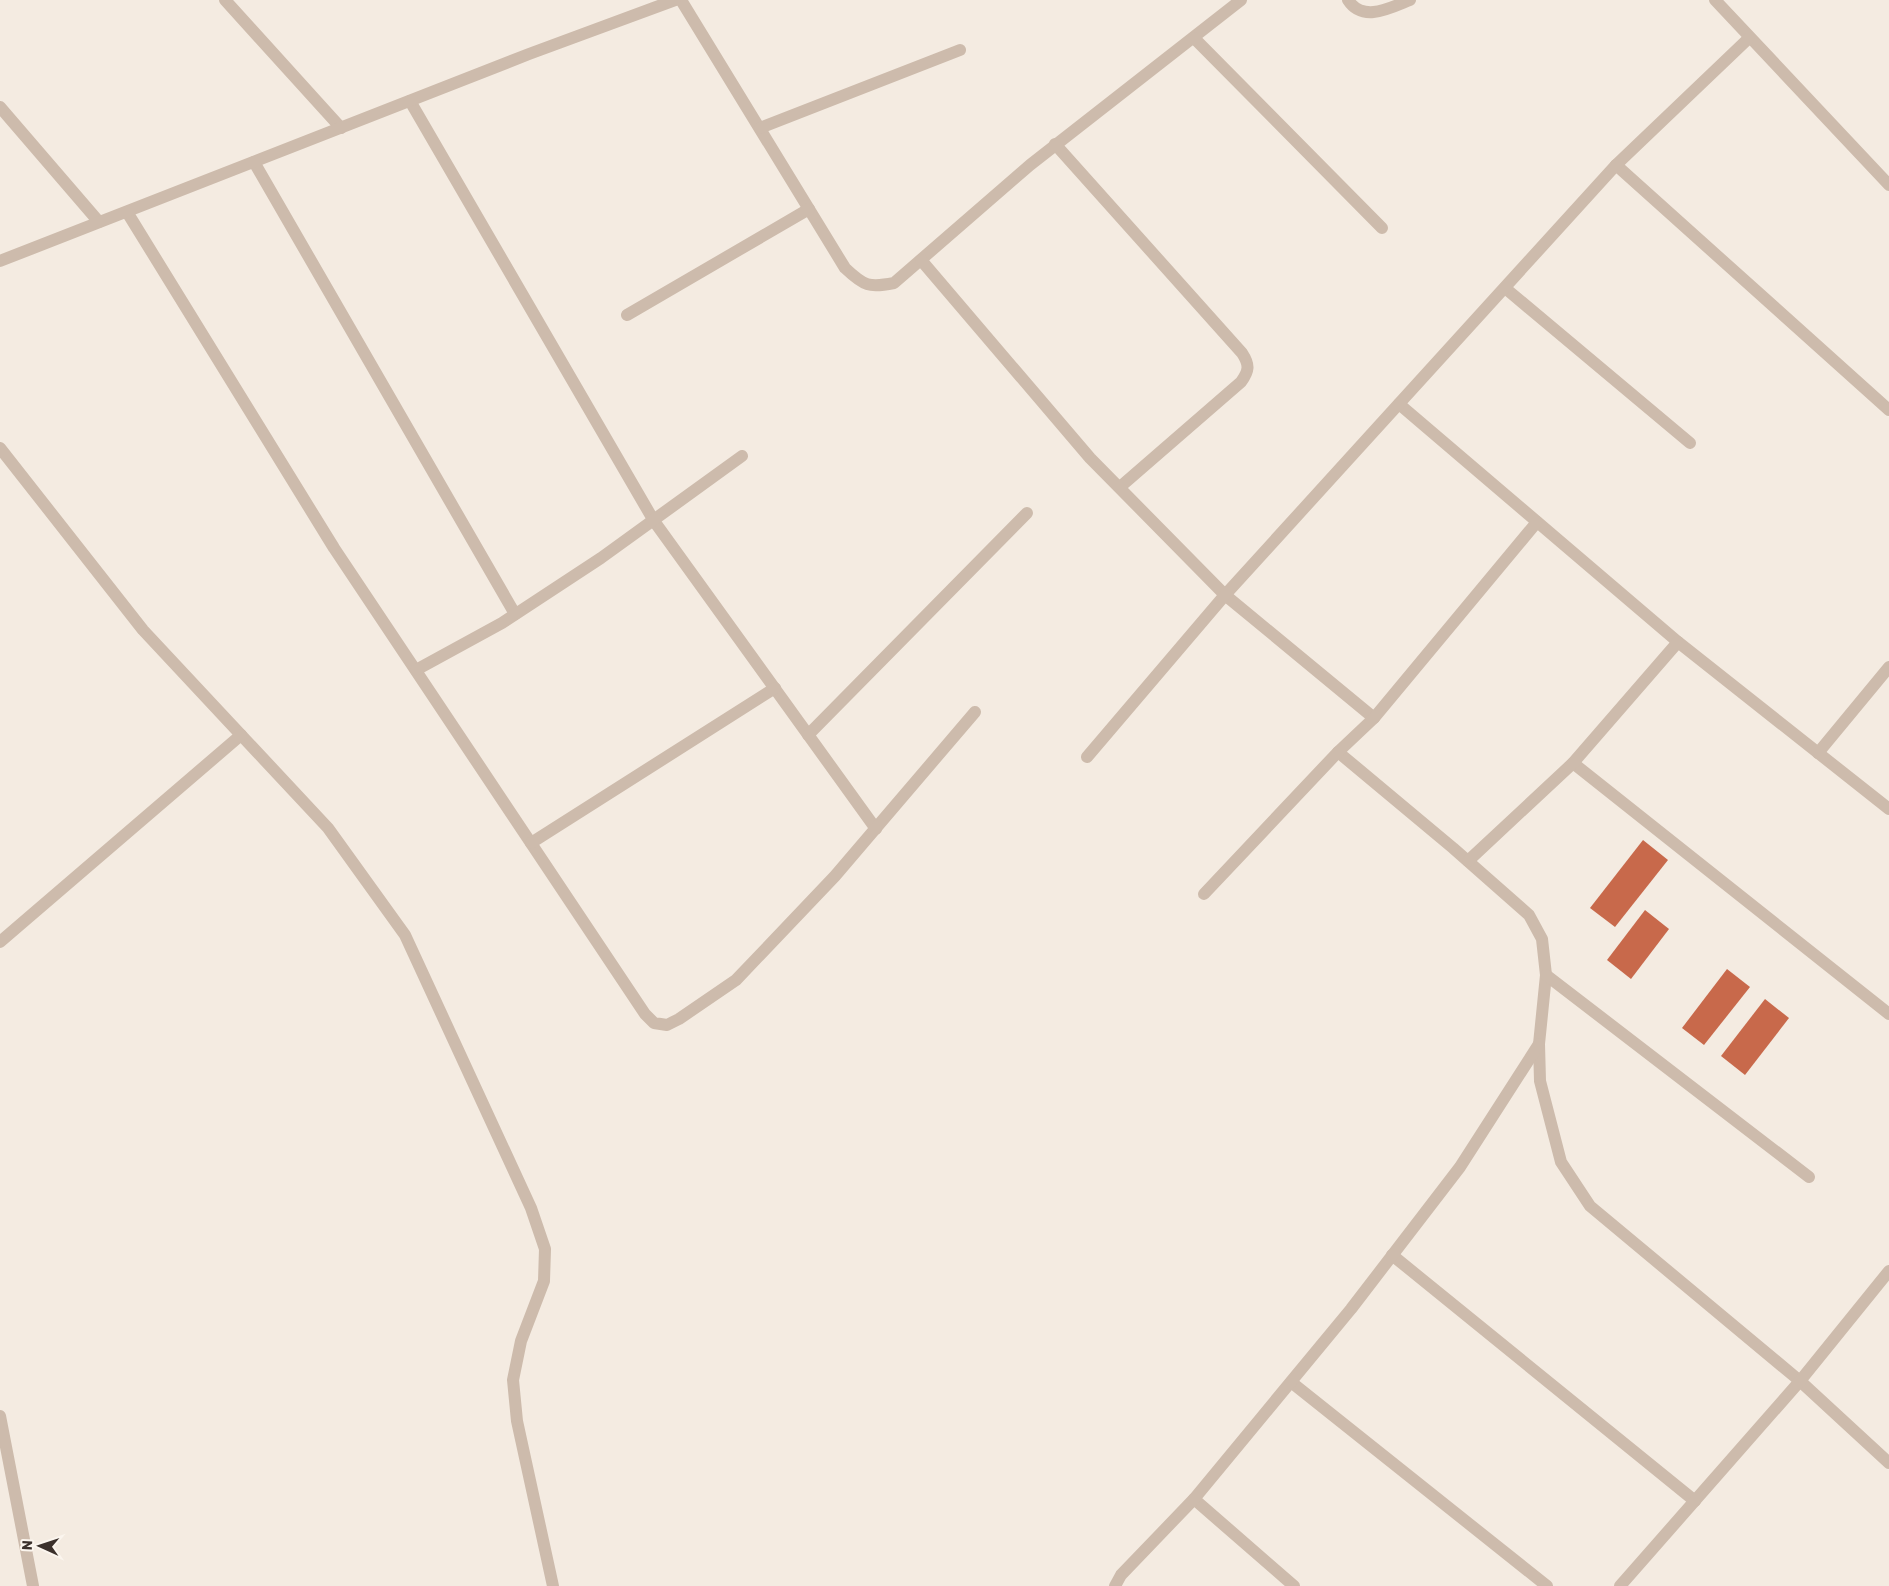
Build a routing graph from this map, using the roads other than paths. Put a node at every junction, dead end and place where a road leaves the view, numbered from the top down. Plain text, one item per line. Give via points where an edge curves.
1 (225, 0) edge
2 (675, 0) edge
3 (681, 0) edge
4 (1241, 0) edge
5 (1348, 0) edge
6 (1410, 0) edge
7 (1715, 0) edge
8 (1194, 38) junction
9 (1749, 38) junction
10 (960, 50) dead end
11 (410, 101) junction
12 (0, 107) edge
13 (341, 128) junction
14 (760, 128) junction
15 (1056, 144) junction
16 (254, 162) junction
17 (1616, 165) junction
18 (1889, 185) edge
19 (809, 209) junction
20 (127, 212) junction
21 (99, 222) junction
22 (1382, 228) dead end
23 (921, 260) junction
24 (0, 262) edge
25 (1504, 288) junction
26 (627, 315) dead end
27 (1399, 404) junction
28 (1889, 410) edge
29 (1690, 443) dead end
30 (0, 448) edge
31 (742, 456) dead end
32 (1120, 487) junction
33 (1027, 513) dead end
34 (654, 521) junction
35 (1537, 522) junction
36 (1225, 595) junction
37 (515, 614) junction
38 (1678, 642) junction
39 (1889, 667) edge
40 (416, 670) junction
41 (775, 688) junction
42 (975, 712) dead end
43 (1374, 718) junction
44 (241, 734) junction
45 (808, 735) junction
46 (1338, 752) junction
47 (1818, 753) junction
48 (1087, 757) dead end
49 (1573, 764) junction
50 (1889, 809) edge
51 (876, 828) junction
52 (531, 843) junction
53 (1468, 861) junction
54 (1204, 894) dead end
55 (0, 942) edge
56 (1546, 975) junction
57 (1889, 1014) edge
58 (1539, 1044) junction
59 (1809, 1177) dead end
60 (1392, 1256) junction
61 (1889, 1271) edge
62 (1800, 1381) junction
63 (1290, 1382) junction
64 (0, 1416) edge
65 (1889, 1464) edge
66 (1194, 1499) junction
67 (1694, 1501) junction
68 (33, 1586) edge
69 (553, 1586) edge
70 (1115, 1586) edge
71 (1294, 1586) edge
72 (1547, 1586) edge
73 (1620, 1586) edge

1 - 13 street
2 - 11 street
3 - 14 street
4 - 8 street
5 - 6 street via 1360,11 1372,12 1385,11
7 - 9 street
8 - 15 street
8 - 22 street
9 - 17 street
9 - 18 street
10 - 14 street
11 - 13 street
11 - 34 street
12 - 21 street
13 - 16 street
14 - 19 street
15 - 23 street
15 - 32 street via 1248,363 1248,373 1241,382
16 - 20 street
16 - 37 street
17 - 25 street
17 - 28 street
19 - 23 street via 846,268 859,280 874,287 894,283
19 - 26 street
20 - 21 street
20 - 40 street via 334,548
21 - 24 street
23 - 32 street via 1090,458
25 - 27 street
25 - 29 street
27 - 35 street
27 - 36 street
30 - 44 street via 143,630
31 - 34 street
32 - 36 street
33 - 45 street
34 - 37 street
34 - 41 street
35 - 38 street
35 - 43 street
36 - 43 street
36 - 48 street
37 - 40 street
38 - 47 street
38 - 49 street
39 - 47 street
40 - 52 street
41 - 45 street
41 - 52 street
42 - 51 street
43 - 46 street
44 - 55 street
44 - 69 street via 328,828 405,935 546,1249 544,1281 521,1341 513,1380 518,1421
45 - 51 street
46 - 53 street
46 - 54 street
47 - 50 street
49 - 53 street
49 - 57 street
51 - 52 street via 736,980 667,1025 654,1023 645,1014
53 - 56 street via 1529,915 1542,939
56 - 58 street
56 - 59 street
58 - 60 street via 1460,1167
58 - 62 street via 1540,1081 1561,1162 1590,1206
60 - 63 street
60 - 67 street
61 - 62 street
62 - 65 street
62 - 67 street
63 - 66 street
63 - 72 street
64 - 68 street
66 - 70 street via 1121,1575
66 - 71 street
67 - 73 street

